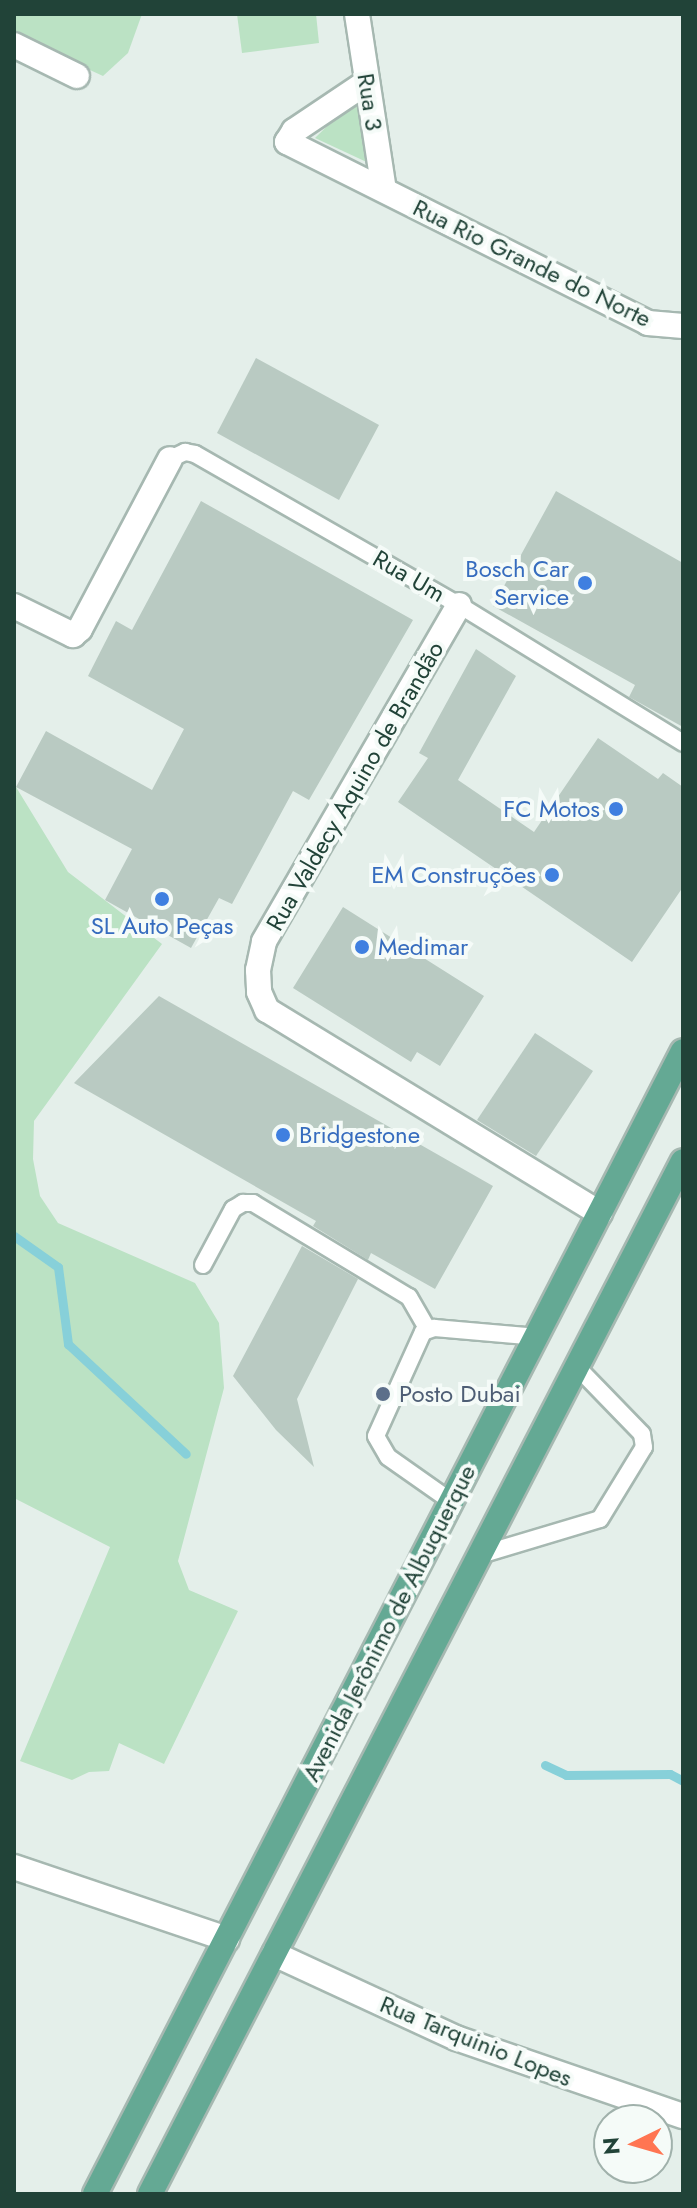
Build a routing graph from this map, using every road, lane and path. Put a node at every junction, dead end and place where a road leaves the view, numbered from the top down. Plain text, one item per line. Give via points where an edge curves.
1 (357, 14) edge
2 (14, 45) edge
3 (77, 76) dead end
4 (367, 82) junction
5 (384, 190) junction
6 (683, 326) edge
7 (170, 459) joint
8 (459, 605) junction
9 (14, 606) edge
10 (683, 743) edge
11 (683, 1051) edge
12 (683, 1161) edge
13 (600, 1213) junction
14 (203, 1265) dead end
15 (427, 1328) junction
16 (536, 1337) junction
17 (577, 1367) junction
18 (452, 1502) junction
19 (480, 1555) junction
20 (14, 1867) edge
21 (227, 1939) junction
22 (274, 1954) junction
23 (683, 2116) edge
24 (95, 2194) edge
25 (150, 2194) edge

1 - 4 street, Rua 3
2 - 3 street
4 - 5 street, Rua 3
4 - 5 street, Rua Rio Grande do Norte via 290,134 287,142
5 - 6 street, Rua Rio Grande do Norte via 648,323
7 - 8 lane, Rua Um via 195,454
7 - 9 street via 80,629 73,635
8 - 10 lane, Rua Um
8 - 13 street, Rua Valdecy Aquino de Brandão via 264,942 259,992 267,1010
11 - 13 main road, Avenida Jerônimo de Albuquerque
12 - 17 main road, Avenida Jerônimo de Albuquerque
13 - 16 main road, Avenida Jerônimo de Albuquerque
14 - 15 lane via 233,1209 253,1203 409,1297
15 - 16 lane
15 - 18 lane via 376,1436 388,1457
16 - 18 main road, Avenida Jerônimo de Albuquerque
17 - 19 main road, Avenida Jerônimo de Albuquerque
17 - 19 lane via 642,1434 644,1447 600,1519
18 - 21 main road, Avenida Jerônimo de Albuquerque
19 - 22 main road, Avenida Jerônimo de Albuquerque
20 - 21 street
21 - 24 main road, Avenida Jerônimo de Albuquerque
22 - 23 street, Rua Tarquinio Lopes via 456,2038
22 - 25 main road, Avenida Jerônimo de Albuquerque

